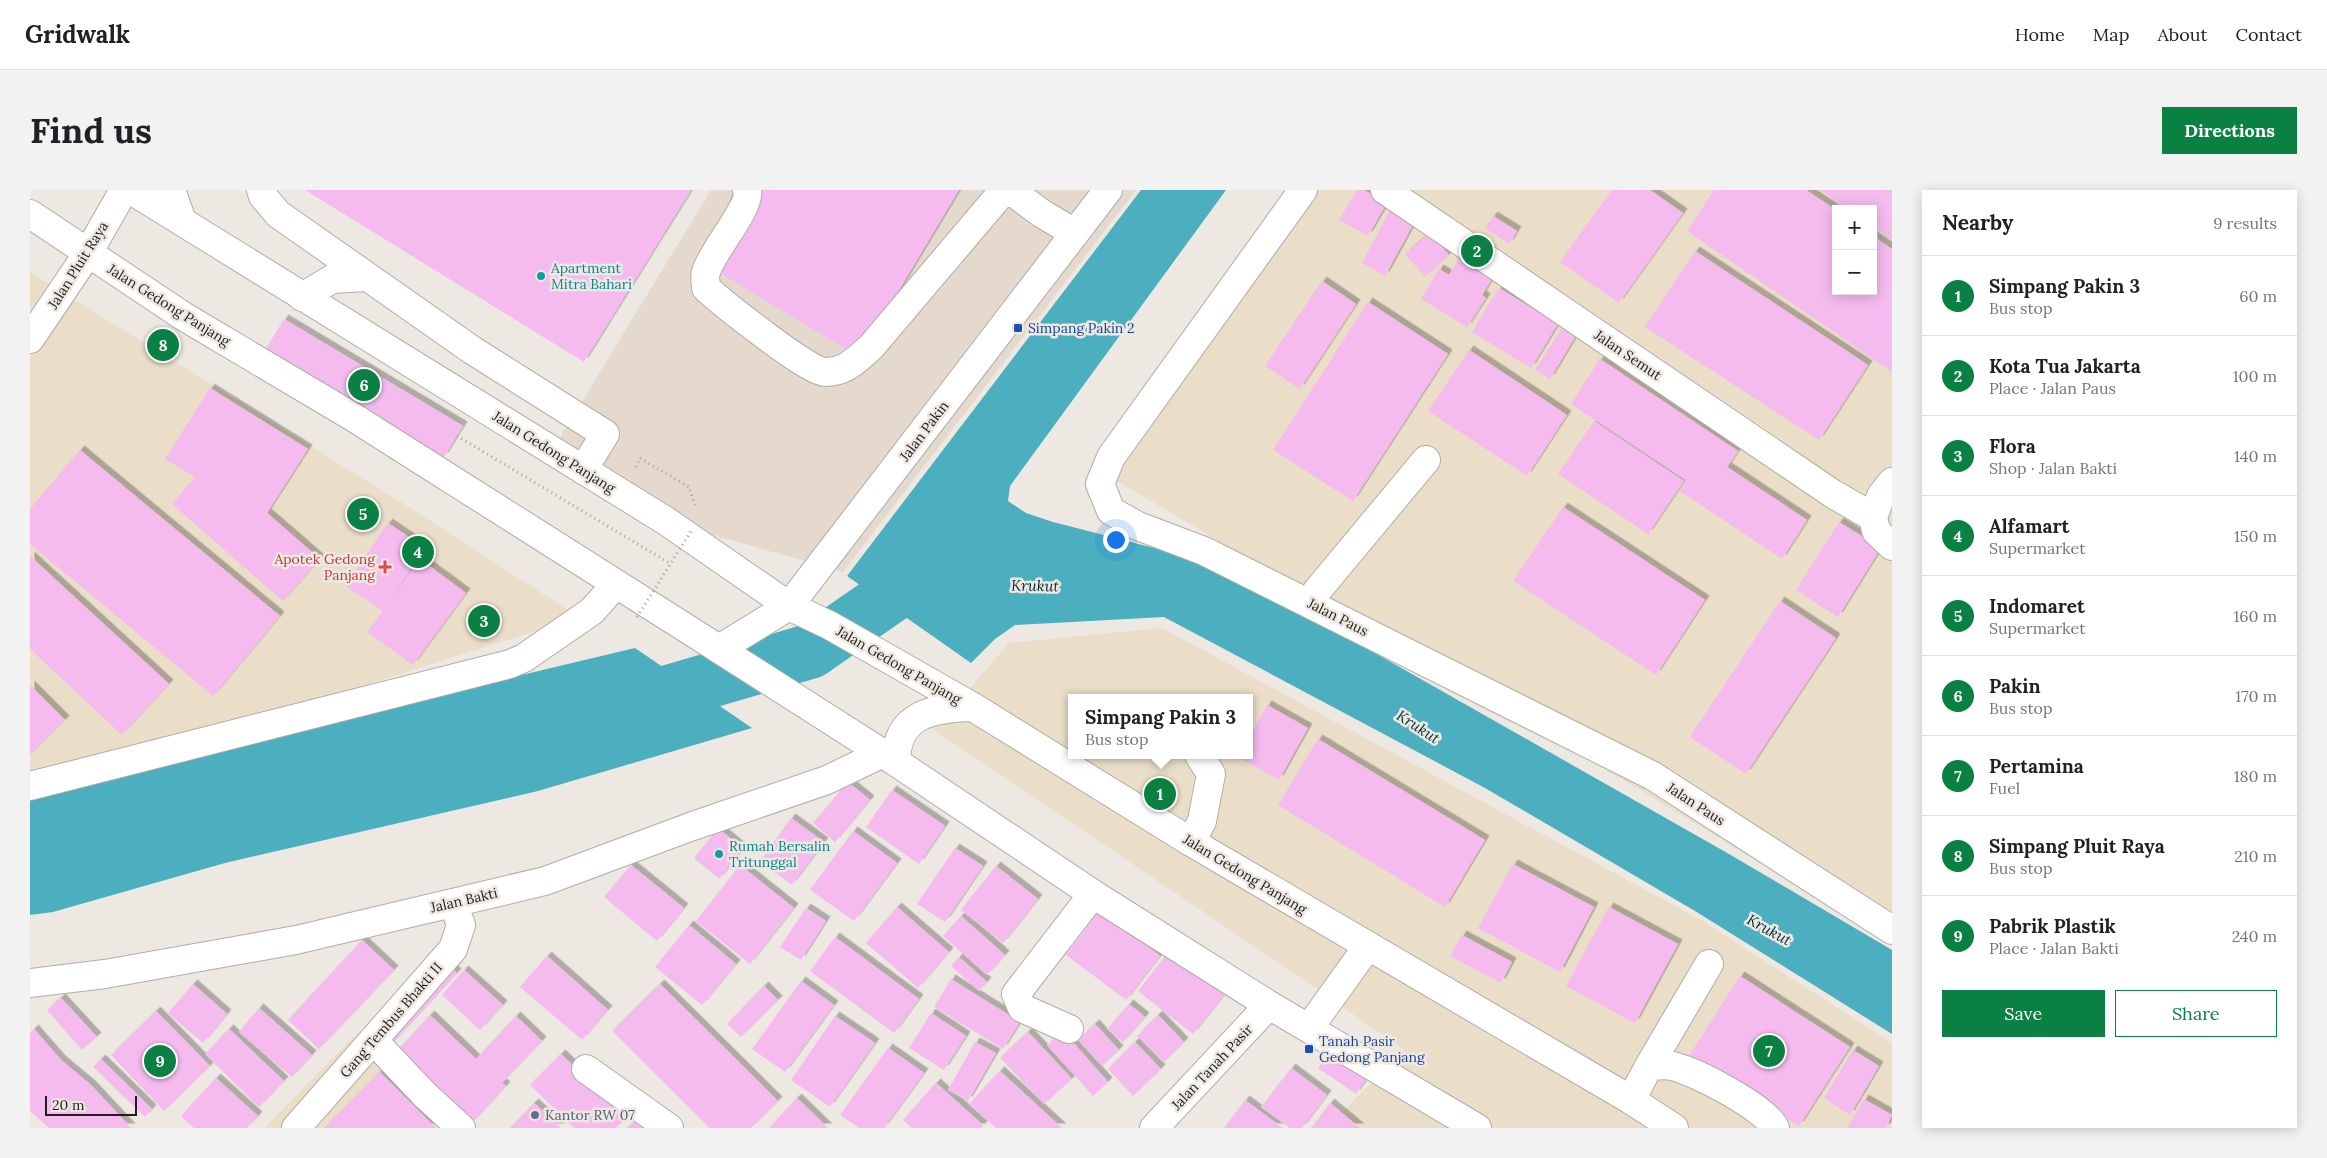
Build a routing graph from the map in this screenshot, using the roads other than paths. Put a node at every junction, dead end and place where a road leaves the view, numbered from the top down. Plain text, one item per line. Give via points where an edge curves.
1 (124, 190) edge
2 (131, 190) edge
3 (171, 190) edge
4 (261, 190) edge
5 (747, 190) edge
6 (1004, 190) edge
7 (1010, 190) edge
8 (1108, 190) edge
9 (1303, 190) edge
10 (1385, 190) edge
11 (30, 214) edge
12 (182, 220) junction
13 (1074, 232) junction
14 (88, 253) junction
15 (367, 277) junction
16 (302, 297) junction
17 (31, 336) edge
18 (1426, 460) dead end
19 (583, 470) junction
20 (1892, 482) edge
21 (1873, 516) junction
22 (1892, 546) edge
23 (615, 585) junction
24 (1312, 604) junction
25 (789, 606) junction
26 (727, 655) junction
27 (973, 708) junction
28 (889, 758) junction
29 (1202, 759) edge
30 (30, 786) edge
31 (1191, 842) junction
32 (1093, 894) junction
33 (453, 903) junction
34 (1892, 930) edge
35 (1368, 946) junction
36 (1709, 964) dead end
37 (30, 984) edge
38 (1269, 1005) junction
39 (1309, 1028) junction
40 (1069, 1030) dead end
41 (373, 1040) junction
42 (1649, 1066) junction
43 (586, 1069) dead end
44 (1631, 1100) junction
45 (296, 1128) edge
46 (460, 1128) edge
47 (668, 1128) edge
48 (1154, 1128) edge
49 (1477, 1128) edge
50 (1674, 1128) edge
51 (1775, 1128) edge

1 - 14 main road, Jalan Pluit Raya
2 - 12 main road, Jalan Gedong Panjang
3 - 12 main road
4 - 15 main road via 278,214
5 - 6 main road via 742,213 718,245 705,274 706,288 802,362 823,373 846,369 871,347
7 - 13 main road
8 - 13 main road, Jalan Pakin
9 - 24 main road, Jalan Paus via 1111,457 1100,484 1111,511 1138,526 1204,551
10 - 21 main road, Jalan Semut via 1833,494
11 - 14 main road, Jalan Gedong Panjang
12 - 16 main road, Jalan Gedong Panjang
13 - 25 main road, Jalan Pakin
14 - 17 main road, Jalan Pluit Raya
14 - 23 main road, Jalan Gedong Panjang
15 - 16 main road via 332,279
15 - 19 main road via 472,350 605,434
16 - 19 main road, Jalan Gedong Panjang
18 - 24 main road via 1317,591
19 - 25 main road, Jalan Gedong Panjang via 666,521
20 - 21 main road via 1881,496
21 - 22 main road via 1876,531
23 - 26 main road, Jalan Gedong Panjang
23 - 30 main road via 592,611 524,658 510,664
24 - 34 main road, Jalan Paus via 1653,776
25 - 26 main road, Jalan Pakin
25 - 27 main road, Jalan Gedong Panjang via 830,625
26 - 28 main road, Jalan Gedong Panjang
27 - 28 main road via 944,708 922,714 909,722
27 - 31 main road, Jalan Gedong Panjang
28 - 32 main road, Jalan Gedong Panjang
28 - 33 main road, Jalan Bakti via 690,826 545,881
29 - 31 main road via 1211,774 1202,821
31 - 35 main road, Jalan Gedong Panjang
32 - 38 main road, Jalan Gedong Panjang
32 - 40 main road via 1016,994 1022,1008
33 - 37 main road, Jalan Bakti via 296,940
33 - 41 main road, Gang Tembus Bhakti II via 461,925 454,949
35 - 39 main road
35 - 44 main road, Jalan Gedong Panjang
36 - 42 main road
38 - 39 main road, Jalan Gedong Panjang
38 - 48 main road, Jalan Tanah Pasir
39 - 49 main road, Jalan Gedong Panjang
41 - 45 main road, Gang Tembus Bhakti II
41 - 46 main road
42 - 44 main road
42 - 51 main road via 1670,1065 1690,1071 1756,1109
43 - 47 main road
44 - 50 main road, Jalan Gedong Panjang

